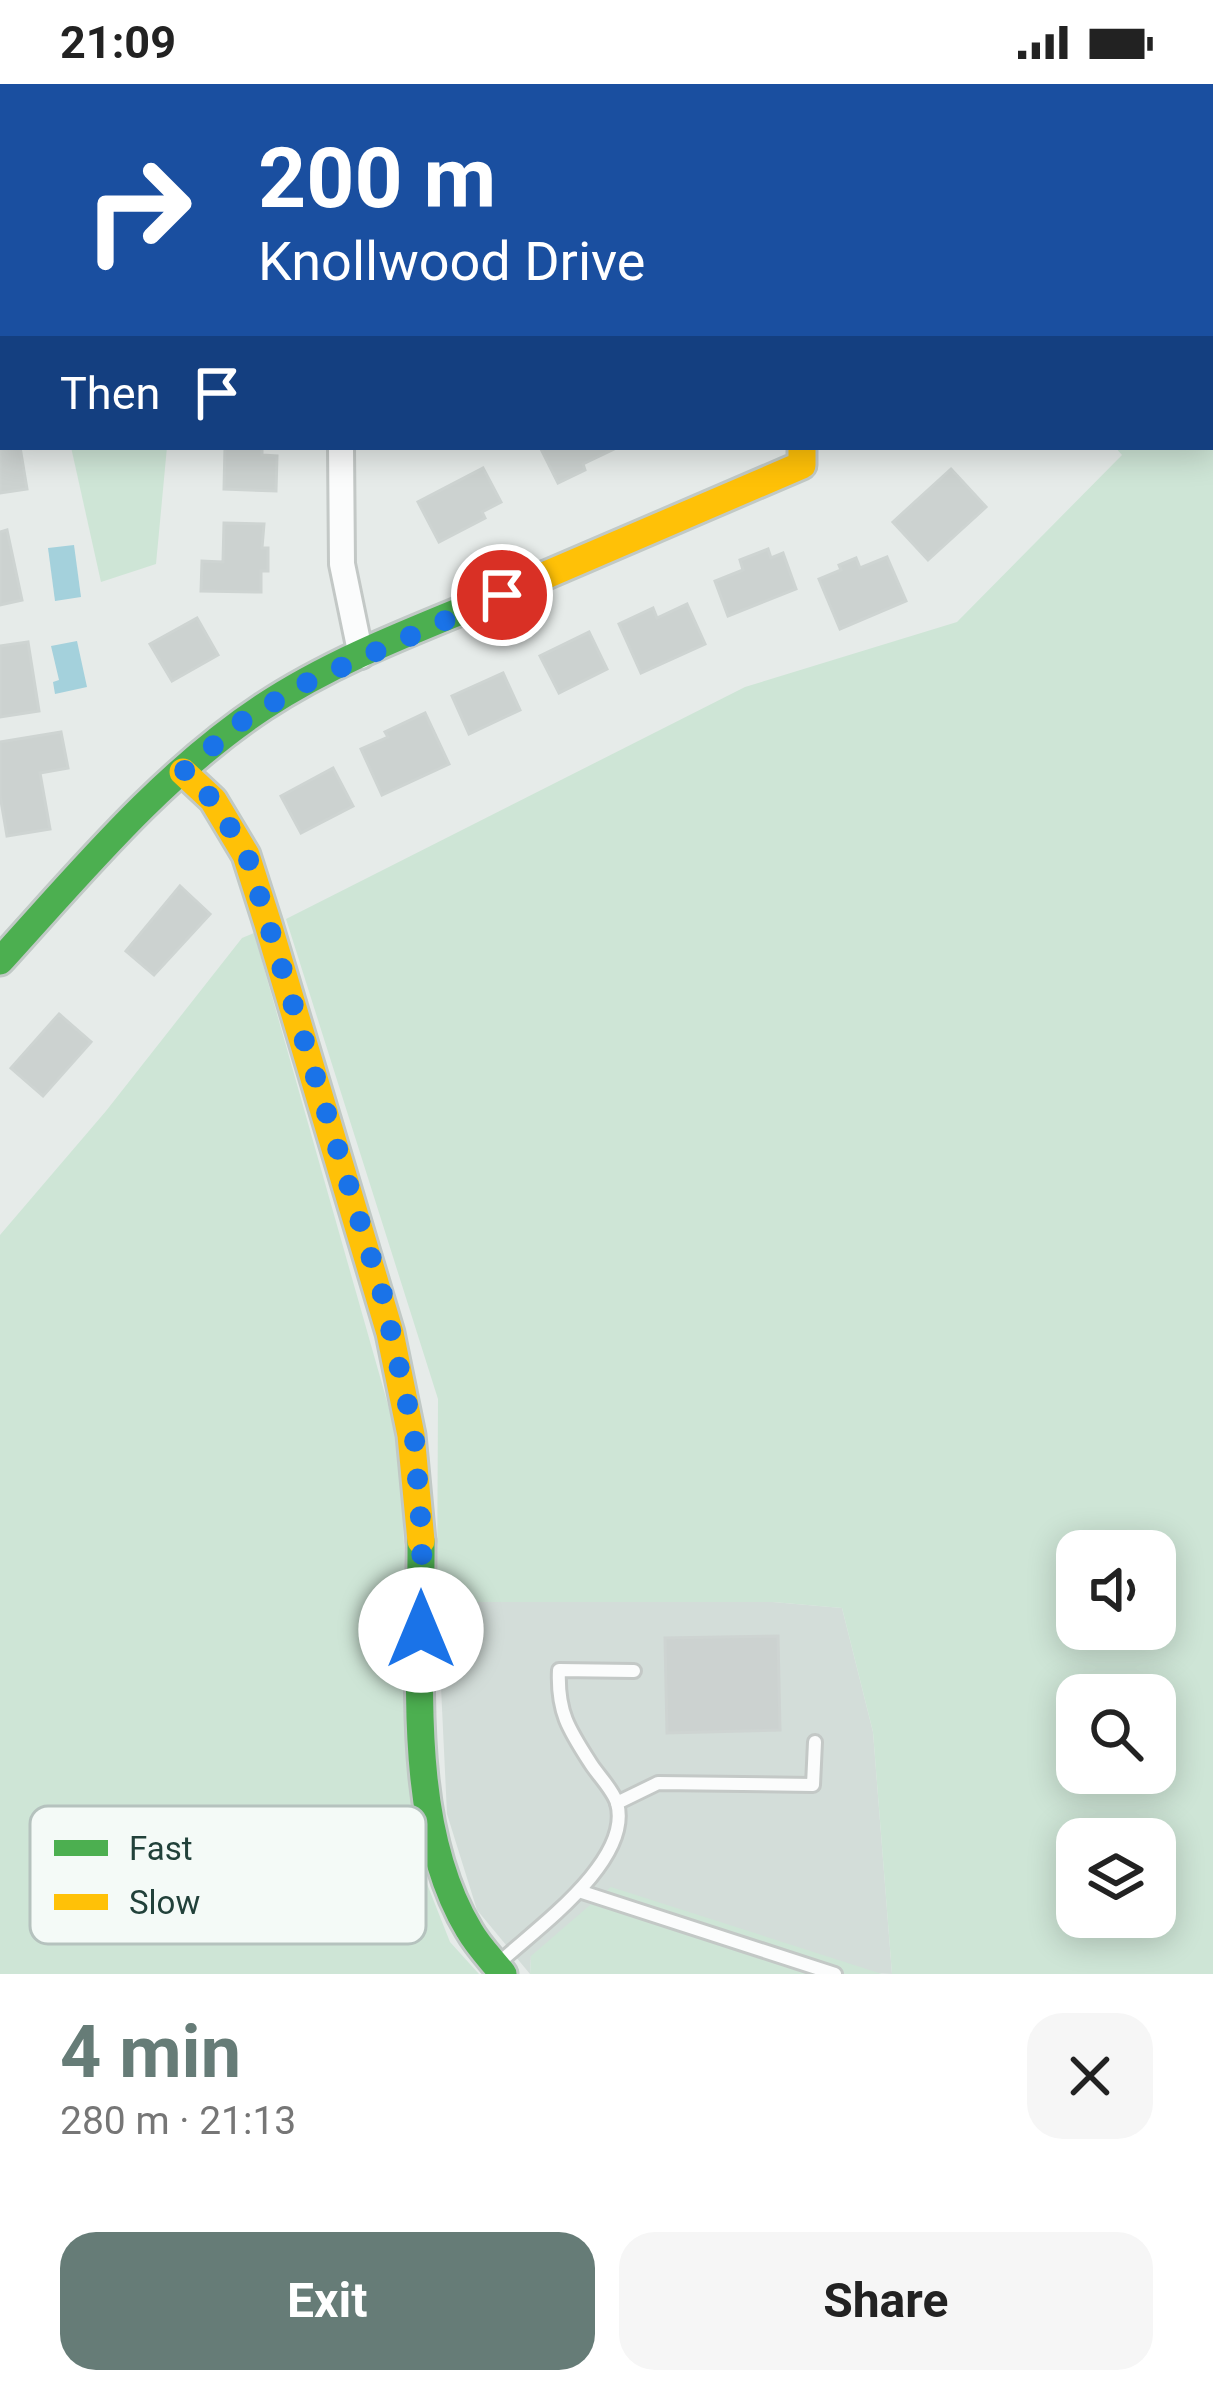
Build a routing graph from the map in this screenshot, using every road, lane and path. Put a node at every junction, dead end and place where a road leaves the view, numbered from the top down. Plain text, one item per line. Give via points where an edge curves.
1 (341, 450) edge
2 (802, 450) edge
3 (361, 656) junction
4 (183, 772) junction
5 (3, 950) edge
6 (634, 1671) dead end
7 (815, 1742) dead end
8 (617, 1803) junction
9 (579, 1891) junction
10 (499, 1970) edge
11 (836, 1974) edge

1 - 3 street via 341,564
2 - 3 street via 802,465
3 - 4 street via 241,722
4 - 5 street
4 - 10 street via 213,800 247,855 383,1296 415,1449 431,1834 463,1919
6 - 8 lane via 559,1670 557,1702
7 - 8 lane via 813,1785 658,1784
8 - 9 lane via 616,1836
9 - 10 lane
9 - 11 lane

